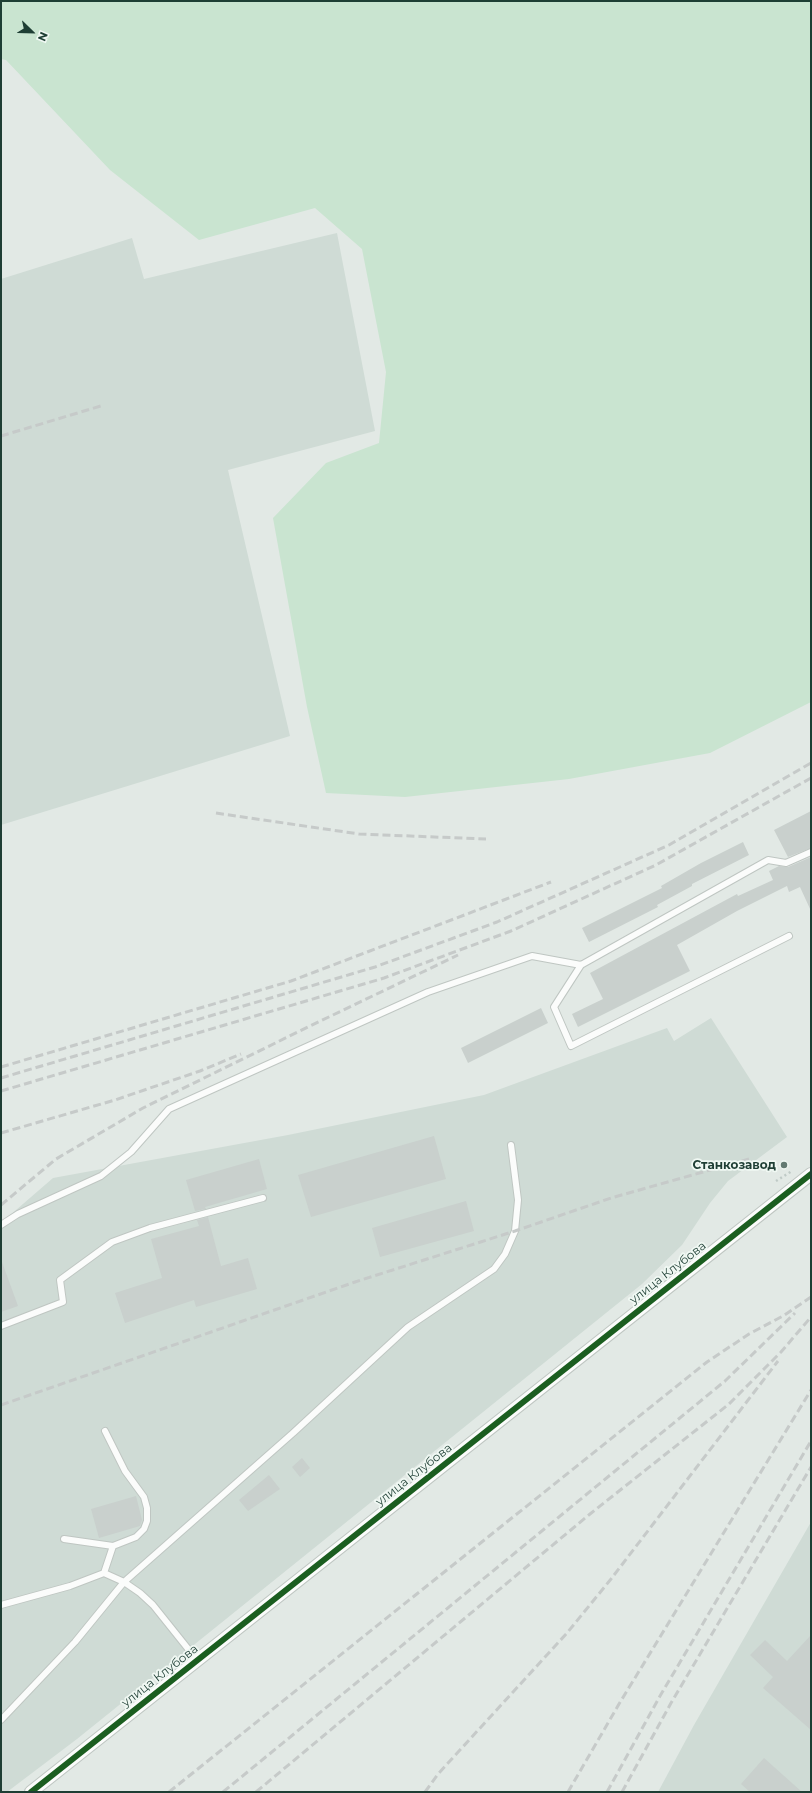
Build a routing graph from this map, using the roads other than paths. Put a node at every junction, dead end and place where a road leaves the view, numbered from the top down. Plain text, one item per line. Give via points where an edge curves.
1 (811, 852) edge
2 (790, 936) dead end
3 (581, 965) junction
4 (511, 1145) dead end
5 (811, 1174) edge
6 (263, 1198) dead end
7 (1, 1225) edge
8 (1, 1326) edge
9 (105, 1431) dead end
10 (64, 1539) dead end
11 (113, 1546) junction
12 (104, 1573) junction
13 (124, 1582) junction
14 (1, 1605) edge
15 (197, 1660) junction
16 (1, 1720) edge
17 (31, 1792) edge

1 - 3 lane via 786,863 768,860
2 - 3 lane via 571,1046 554,1007
3 - 7 lane via 532,956 421,996 169,1109 131,1152 101,1176 18,1214
4 - 13 lane via 518,1200 515,1231 505,1254 494,1269 408,1327 293,1433
5 - 15 street, улица Клубова
6 - 8 lane via 150,1228 112,1242 60,1280 63,1302
9 - 11 lane via 125,1471 144,1498 147,1508 144,1530
10 - 11 lane
11 - 12 lane
12 - 13 lane
12 - 14 lane via 70,1586
13 - 15 lane via 152,1605
13 - 16 lane via 75,1642
15 - 17 street, улица Клубова

